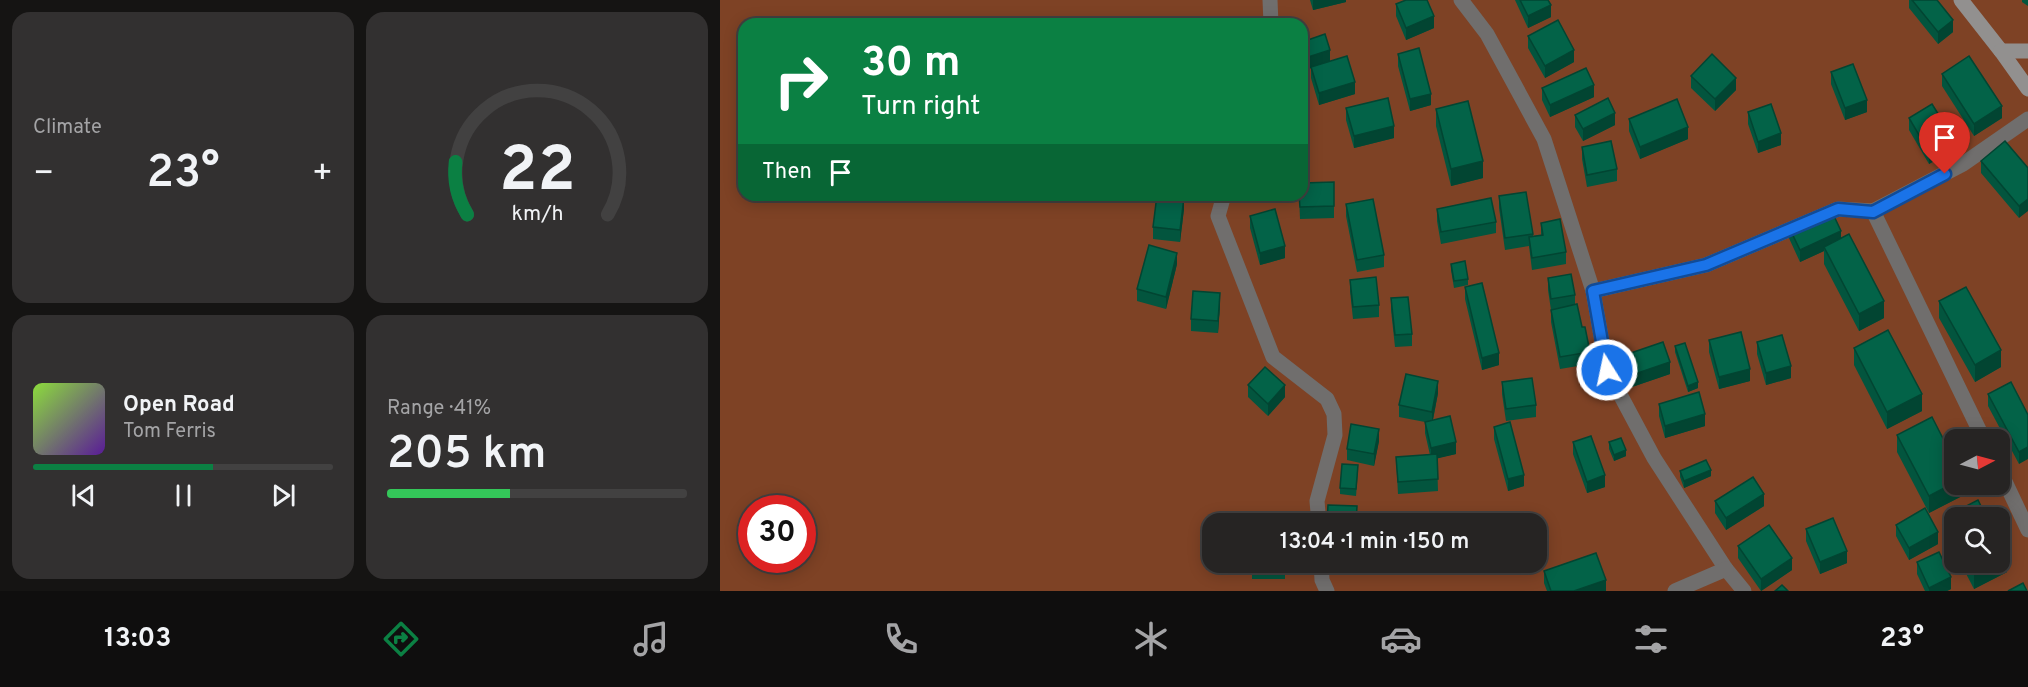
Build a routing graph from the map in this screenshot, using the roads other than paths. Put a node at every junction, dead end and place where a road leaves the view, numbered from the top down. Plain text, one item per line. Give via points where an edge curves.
1 (1270, 0) edge
2 (1461, 0) edge
3 (1961, 0) edge
4 (1271, 18) edge
5 (2001, 51) junction
6 (2028, 51) edge
7 (2028, 90) edge
8 (2028, 119) edge
9 (1222, 201) edge
10 (1873, 212) junction
11 (1593, 291) junction
12 (1979, 429) edge
13 (2010, 492) edge
14 (1318, 513) edge
15 (2028, 530) edge
16 (1726, 569) junction
17 (1322, 573) edge
18 (1327, 591) edge
19 (1675, 591) edge
20 (1744, 591) edge

1 - 4 street
2 - 11 street via 1487,34 1544,139
3 - 5 street
5 - 6 street
5 - 7 street
8 - 10 street via 1963,164
9 - 14 street via 1218,216 1273,357 1327,399 1334,414 1335,435 1317,501
10 - 11 street via 1838,209 1706,265
10 - 12 street
11 - 16 street via 1607,370 1654,458
13 - 15 street
16 - 19 street
16 - 20 street
17 - 18 street

